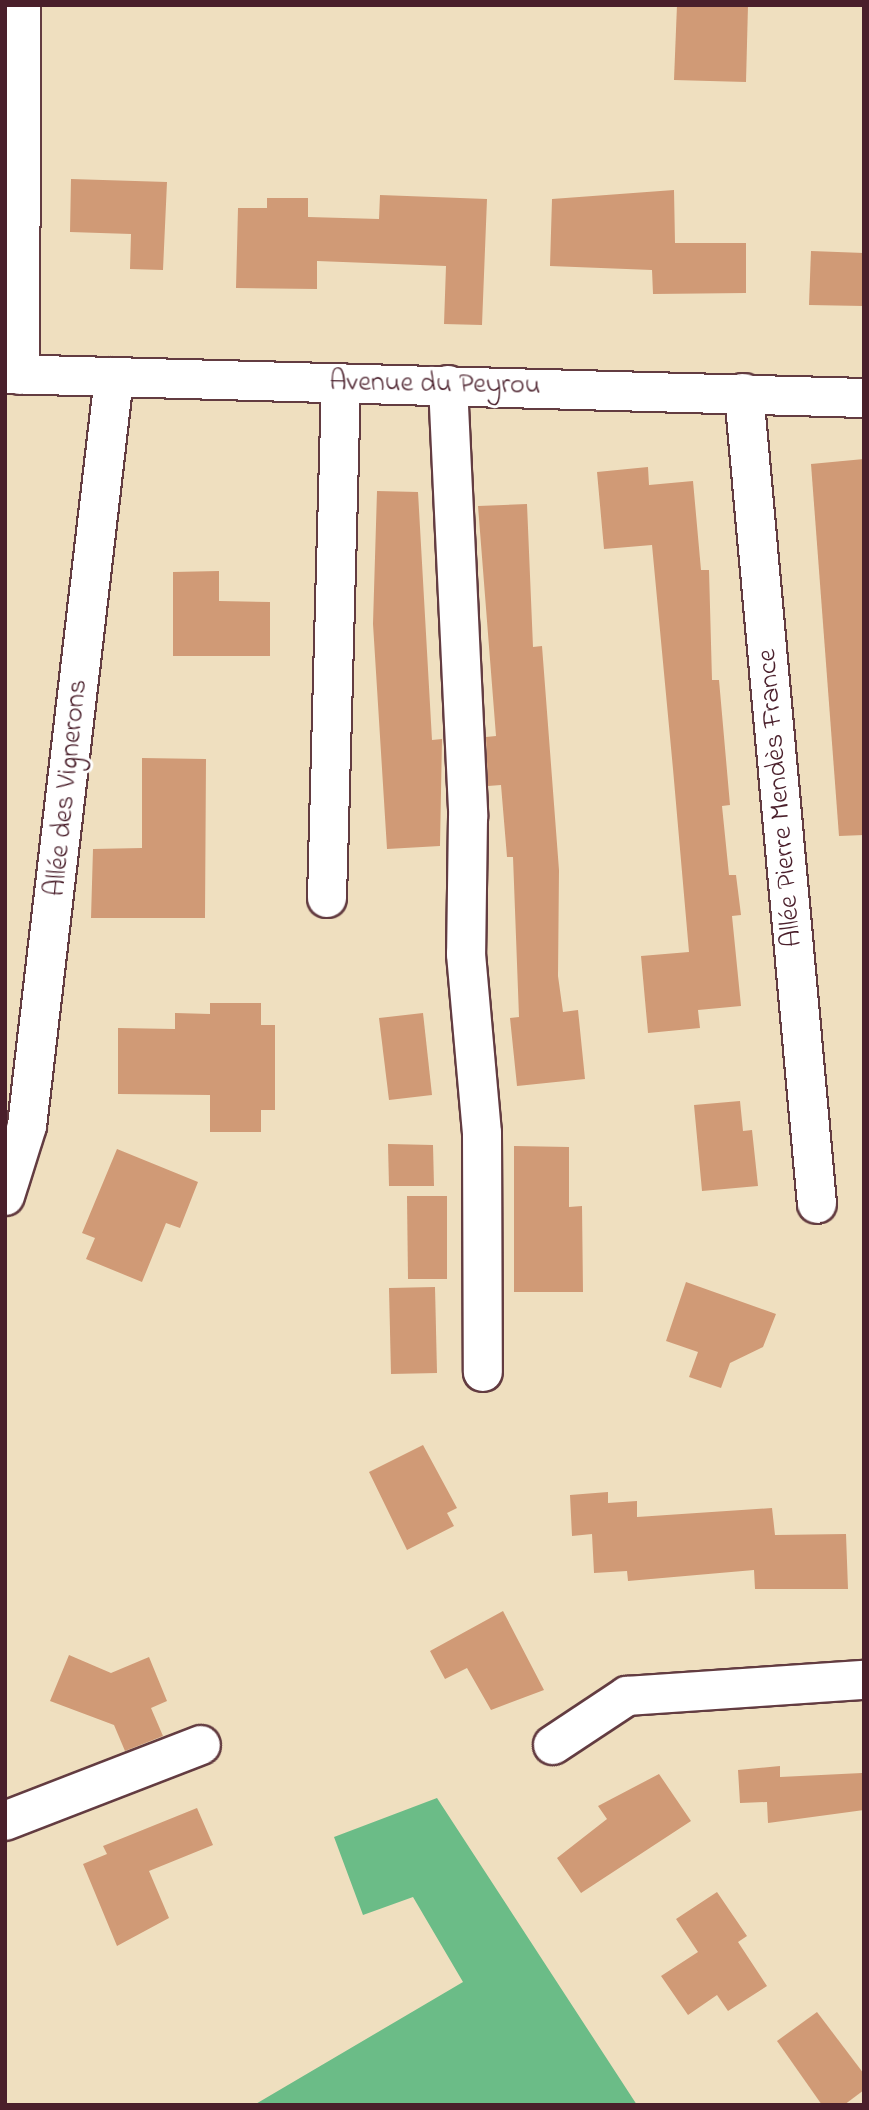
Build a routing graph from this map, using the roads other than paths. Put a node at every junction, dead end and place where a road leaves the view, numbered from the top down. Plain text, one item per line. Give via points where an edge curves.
1 (21, 5) edge
2 (13, 374) edge
3 (114, 377) junction
4 (341, 383) junction
5 (448, 386) junction
6 (744, 393) junction
7 (864, 398) edge
8 (327, 898) dead end
9 (5, 1196) edge
10 (817, 1204) dead end
11 (483, 1372) dead end
12 (864, 1680) edge
13 (201, 1745) dead end
14 (553, 1745) dead end
15 (5, 1821) edge

1 - 2 street
2 - 3 street, Avenue du Peyrou
3 - 4 street, Avenue du Peyrou
3 - 9 street, Allée des Vignerons via 27,1126
4 - 5 street, Avenue du Peyrou
4 - 8 street
5 - 6 street, Avenue du Peyrou
5 - 11 street via 468,817 466,954 482,1133
6 - 7 street, Avenue du Peyrou
6 - 10 street, Allée Pierre Mendès France
12 - 14 street via 627,1696
13 - 15 street

